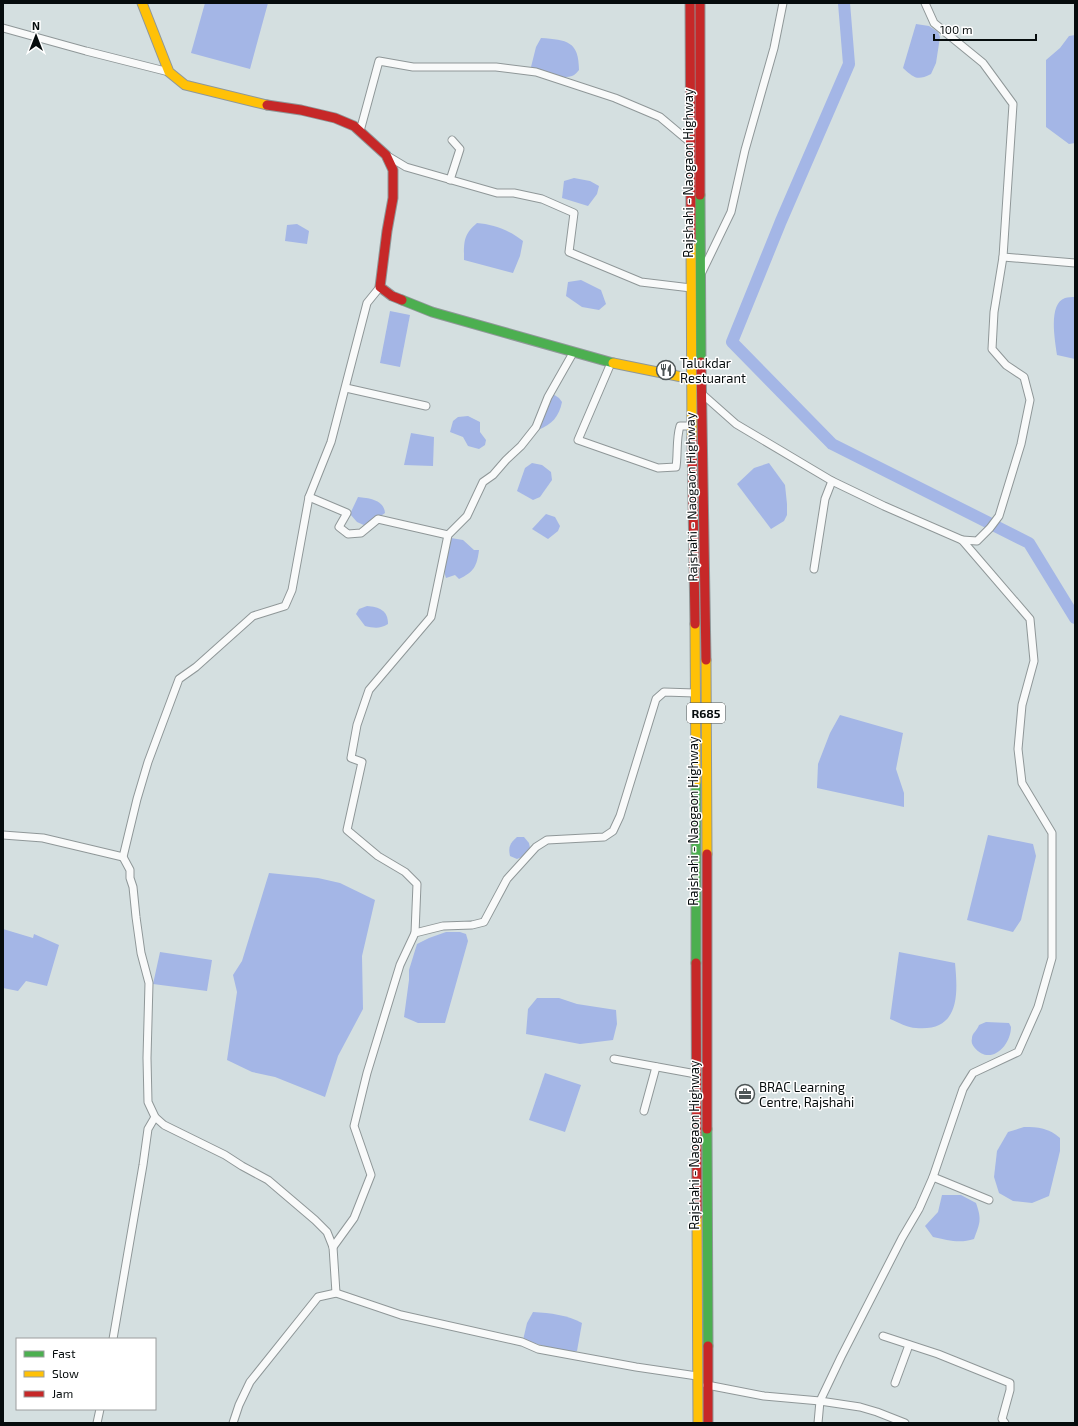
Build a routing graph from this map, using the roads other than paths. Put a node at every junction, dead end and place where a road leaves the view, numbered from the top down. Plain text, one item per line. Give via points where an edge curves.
1 (142, 3) edge
2 (690, 3) edge
3 (700, 3) edge
4 (783, 3) edge
5 (925, 3) edge
6 (3, 28) edge
7 (169, 72) junction
8 (360, 131) junction
9 (452, 140) dead end
10 (691, 143) junction
11 (386, 155) junction
12 (450, 180) junction
13 (691, 248) junction
14 (702, 249) junction
15 (1003, 257) junction
16 (1075, 262) edge
17 (702, 274) junction
18 (380, 287) junction
19 (692, 288) junction
20 (573, 353) junction
21 (611, 363) junction
22 (692, 379) junction
23 (346, 388) junction
24 (702, 393) junction
25 (426, 406) dead end
26 (692, 426) junction
27 (832, 481) junction
28 (693, 483) junction
29 (704, 483) junction
30 (309, 497) junction
31 (448, 535) junction
32 (962, 540) junction
33 (814, 569) dead end
34 (695, 693) junction
35 (3, 835) edge
36 (122, 857) junction
37 (415, 933) junction
38 (614, 1059) dead end
39 (656, 1067) junction
40 (696, 1074) junction
41 (644, 1111) dead end
42 (155, 1117) junction
43 (933, 1177) junction
44 (989, 1200) dead end
45 (333, 1247) junction
46 (336, 1293) junction
47 (697, 1314) junction
48 (707, 1314) junction
49 (883, 1336) dead end
50 (113, 1338) edge
51 (908, 1344) junction
52 (697, 1376) junction
53 (895, 1383) dead end
54 (707, 1385) junction
55 (820, 1401) junction
56 (100, 1410) edge
57 (97, 1423) edge
58 (233, 1423) edge
59 (698, 1423) edge
60 (708, 1423) edge
61 (818, 1423) edge
62 (905, 1423) edge
63 (1005, 1423) edge

1 - 7 main road
2 - 10 main road, Rajshahi - Naogaon Highway / R685
3 - 14 main road, Rajshahi - Naogaon Highway / R685
4 - 17 street via 774,48 745,150 731,212
5 - 15 street via 934,23 983,64 1013,104
6 - 7 street
7 - 8 main road via 185,85 270,106 335,118
8 - 10 street via 379,61 413,67 496,66 536,72 615,98 660,117
8 - 11 main road
9 - 12 street via 460,149
10 - 13 main road, Rajshahi - Naogaon Highway / R685
11 - 12 street via 406,166
11 - 18 main road via 393,170 393,198
12 - 19 street via 497,192 542,199 574,213 569,252 641,282
13 - 14 main road
13 - 19 main road, Rajshahi - Naogaon Highway / R685
14 - 17 main road, Rajshahi - Naogaon Highway / R685
15 - 16 street
15 - 32 street via 994,312 992,349 1006,365 1024,377 1030,400 1021,444 999,516 977,541
17 - 24 main road, Rajshahi - Naogaon Highway / R685
18 - 20 main road via 392,296 432,312
18 - 23 street via 367,303
19 - 22 main road, Rajshahi - Naogaon Highway / R685
20 - 21 main road
20 - 31 street via 548,397 536,427 483,482 467,516
21 - 22 main road
21 - 26 street via 578,440 658,468 676,467 680,426
22 - 26 main road, Rajshahi - Naogaon Highway / R685
23 - 25 street
23 - 30 street via 331,442
24 - 27 street via 736,424
24 - 29 main road, Rajshahi - Naogaon Highway / R685
26 - 28 main road, Rajshahi - Naogaon Highway / R685
27 - 32 street
27 - 33 street via 825,499
28 - 29 main road
28 - 34 main road, Rajshahi - Naogaon Highway / R685
29 - 48 main road, Rajshahi - Naogaon Highway / R685
30 - 31 street via 347,513 339,527 348,534 361,532 378,519
30 - 36 street via 300,556 292,590 285,606 253,616 179,679 148,762
31 - 37 street via 431,617 370,690 357,724 351,758 362,762 347,830 418,884
32 - 43 street via 1030,619 1034,661 1022,705 1018,749 1022,783 1052,833 1052,958 1038,1007 1018,1052 973,1073 963,1089
34 - 37 street via 664,692 656,698 620,816 613,830 604,837 547,840 536,846 507,879 484,922 443,926
34 - 40 main road, Rajshahi - Naogaon Highway / R685
35 - 36 street via 43,838
36 - 42 street via 130,870 149,983 148,1102
37 - 45 street via 400,965 367,1073 354,1126 371,1175 354,1218
38 - 39 street
39 - 40 street
39 - 41 street
40 - 47 main road, Rajshahi - Naogaon Highway / R685
42 - 45 street via 164,1125 268,1180 327,1232
42 - 50 street via 148,1129
43 - 44 street
43 - 55 street
45 - 46 street
46 - 52 street via 400,1316 522,1342 538,1349
46 - 58 street via 318,1297 280,1344 250,1382
47 - 48 main road
47 - 52 main road, Rajshahi - Naogaon Highway / R685
48 - 54 main road, Rajshahi - Naogaon Highway / R685
49 - 51 street
51 - 53 street
51 - 63 street via 1010,1383 1002,1419
52 - 59 main road, Rajshahi - Naogaon Highway / R685
54 - 55 street via 764,1396
54 - 60 main road, Rajshahi - Naogaon Highway / R685
55 - 61 street
55 - 62 street via 877,1412
56 - 57 street

